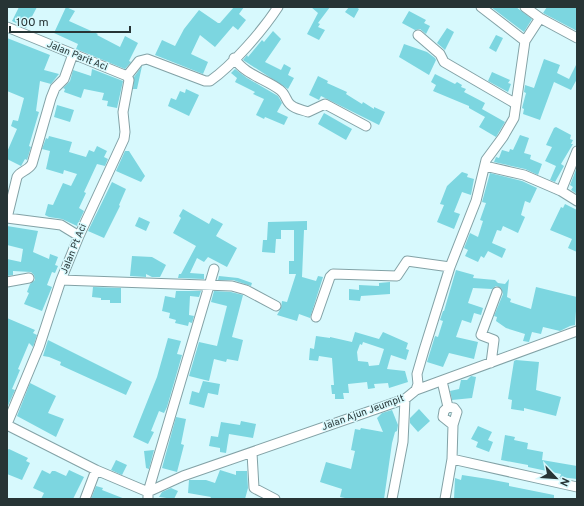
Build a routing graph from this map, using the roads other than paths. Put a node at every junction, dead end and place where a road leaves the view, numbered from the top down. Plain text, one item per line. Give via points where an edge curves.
1 (278, 7) edge
2 (481, 7) edge
3 (526, 7) edge
4 (540, 18) junction
5 (7, 27) edge
6 (418, 35) dead end
7 (577, 38) edge
8 (525, 42) junction
9 (73, 54) junction
10 (234, 58) junction
11 (126, 76) junction
12 (516, 104) junction
13 (366, 126) dead end
14 (577, 151) edge
15 (485, 166) junction
16 (561, 191) junction
17 (577, 201) edge
18 (7, 218) edge
19 (78, 236) junction
20 (450, 267) junction
21 (214, 269) dead end
22 (30, 278) dead end
23 (61, 280) junction
24 (7, 282) edge
25 (208, 286) junction
26 (497, 292) dead end
27 (276, 306) dead end
28 (316, 318) dead end
29 (577, 331) edge
30 (491, 363) junction
31 (442, 381) junction
32 (417, 387) junction
33 (405, 399) junction
34 (8, 421) edge
35 (252, 453) junction
36 (452, 460) junction
37 (96, 470) junction
38 (577, 487) edge
39 (150, 492) edge
40 (85, 499) edge
41 (275, 499) edge
42 (392, 499) edge
43 (445, 499) edge

1 - 10 street via 269,21
2 - 8 street
3 - 4 street
4 - 7 street
4 - 8 street
5 - 9 street, Jalan Parit Aci
6 - 12 street via 440,54 444,62
8 - 12 street
9 - 11 street, Jalan Parit Aci
9 - 18 street via 64,79 51,98 32,164 17,177
10 - 11 street via 210,81 148,59 139,61
10 - 13 street via 239,65 282,92 292,106 308,112 325,104
11 - 19 street, Jalan Pt Aci via 129,80 123,112 124,139
12 - 15 street via 514,118 486,160
14 - 16 street
15 - 16 street via 524,175
15 - 20 street via 476,201
16 - 17 street
18 - 19 street via 61,225
19 - 23 street, Jalan Pt Aci
20 - 28 street via 407,261 397,276 333,274
20 - 32 street via 417,374
21 - 25 street
22 - 24 street
23 - 25 street
23 - 34 street, Jalan Pt Aci via 39,347
25 - 27 street via 240,288
25 - 39 street
26 - 30 street via 481,335 494,340
29 - 30 street, Jalan Ajun Jeumpit
30 - 31 street, Jalan Ajun Jeumpit
31 - 32 street, Jalan Ajun Jeumpit
31 - 36 street via 448,407 454,408 457,412 453,425
32 - 33 street, Jalan Ajun Jeumpit
33 - 35 street, Jalan Ajun Jeumpit
33 - 42 street via 402,450
34 - 37 street
35 - 39 street, Jalan Ajun Jeumpit via 183,476
35 - 41 street via 254,488
36 - 38 street
36 - 43 street
37 - 39 street
37 - 40 street

